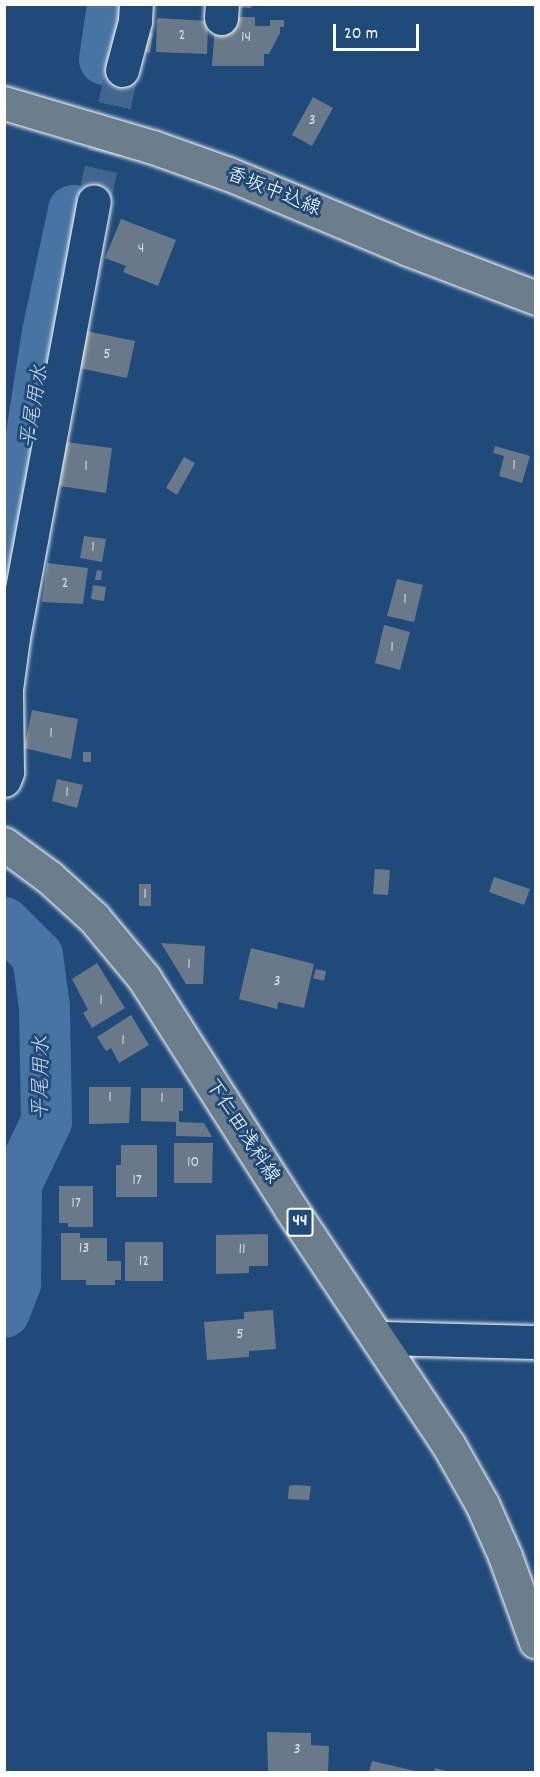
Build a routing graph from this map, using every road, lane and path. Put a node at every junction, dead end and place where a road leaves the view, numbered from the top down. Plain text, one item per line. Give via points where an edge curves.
1 (136, 4) edge
2 (122, 70) tunnel mouth
3 (4, 103) edge
4 (94, 201) tunnel mouth
5 (536, 298) edge
6 (4, 780) edge
7 (4, 843) edge
8 (380, 1338) junction
9 (536, 1342) edge
10 (536, 1642) edge

1 - 2 street
3 - 5 main road, 香坂中込線 via 229,174
4 - 6 street via 13,637 6,689
7 - 8 main road, 下仁田浅科線 / 44 via 94,918 144,978 291,1209
8 - 9 street
8 - 10 main road, 下仁田浅科線 / 44 via 482,1504

